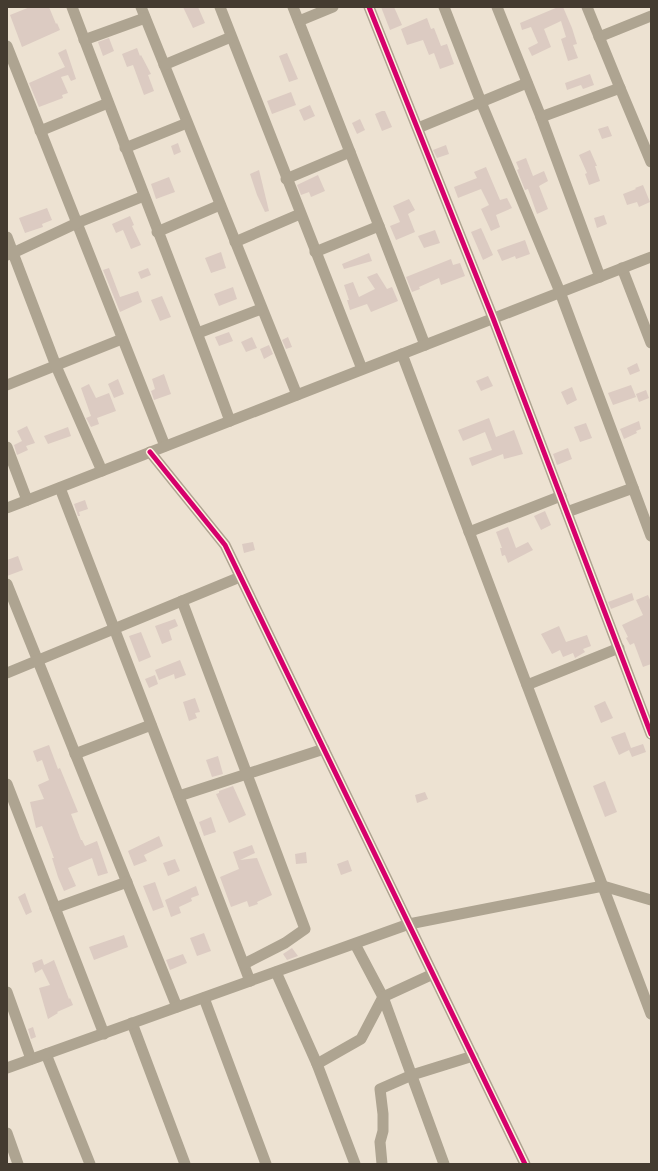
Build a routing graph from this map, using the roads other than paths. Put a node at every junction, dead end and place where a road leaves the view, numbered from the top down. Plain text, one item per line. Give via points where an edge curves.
1 (72, 7) edge
2 (141, 7) edge
3 (220, 7) edge
4 (293, 7) edge
5 (333, 7) edge
6 (369, 7) edge
7 (444, 7) edge
8 (497, 7) edge
9 (587, 7) edge
10 (651, 16) edge
11 (145, 18) junction
12 (299, 21) junction
13 (231, 37) junction
14 (599, 37) junction
15 (84, 40) junction
16 (7, 46) edge
17 (164, 65) junction
18 (11, 70) edge
19 (527, 83) junction
20 (620, 88) junction
21 (481, 102) junction
22 (108, 103) junction
23 (541, 117) junction
24 (187, 123) junction
25 (418, 128) junction
26 (40, 131) junction
27 (125, 148) junction
28 (350, 152) junction
29 (651, 162) edge
30 (286, 179) junction
31 (144, 196) junction
32 (220, 205) junction
33 (300, 214) junction
34 (77, 223) junction
35 (380, 226) junction
36 (157, 232) junction
37 (7, 237) edge
38 (235, 242) junction
39 (315, 252) junction
40 (10, 254) edge
41 (651, 257) edge
42 (622, 268) junction
43 (600, 276) junction
44 (560, 292) junction
45 (261, 309) junction
46 (494, 318) junction
47 (198, 333) junction
48 (122, 339) junction
49 (651, 343) edge
50 (425, 345) junction
51 (402, 354) junction
52 (56, 366) junction
53 (362, 369) junction
54 (7, 385) edge
55 (297, 395) junction
56 (230, 421) junction
57 (165, 446) junction
58 (7, 447) edge
59 (150, 452) junction
60 (102, 471) junction
61 (60, 488) junction
62 (633, 488) junction
63 (561, 496) junction
64 (28, 500) junction
65 (7, 508) edge
66 (567, 512) junction
67 (469, 532) junction
68 (651, 536) edge
69 (240, 577) junction
70 (7, 584) edge
71 (182, 601) junction
72 (114, 629) junction
73 (619, 648) junction
74 (38, 661) junction
75 (7, 673) edge
76 (527, 684) junction
77 (151, 725) junction
78 (651, 734) edge
79 (324, 749) junction
80 (75, 754) junction
81 (247, 774) junction
82 (7, 784) edge
83 (179, 796) junction
84 (127, 882) junction
85 (602, 886) junction
86 (651, 900) edge
87 (55, 908) junction
88 (409, 924) junction
89 (355, 944) junction
90 (244, 964) junction
91 (276, 972) junction
92 (433, 974) junction
93 (250, 981) junction
94 (7, 992) edge
95 (383, 997) junction
96 (204, 998) junction
97 (177, 1007) junction
98 (651, 1014) edge
99 (132, 1024) junction
100 (104, 1034) junction
101 (46, 1054) junction
102 (473, 1056) junction
103 (31, 1059) junction
104 (317, 1064) junction
105 (7, 1068) edge
106 (412, 1075) junction
107 (7, 1133) edge
108 (18, 1164) edge
109 (90, 1164) edge
110 (185, 1164) edge
111 (266, 1164) edge
112 (355, 1164) edge
113 (382, 1164) edge
114 (444, 1164) edge
115 (525, 1164) edge

1 - 15 street
2 - 11 street
3 - 13 street
4 - 12 street
5 - 12 street
6 - 25 street
7 - 21 street
8 - 19 street
9 - 14 street
10 - 14 street
11 - 15 street
11 - 17 street
12 - 28 street
13 - 17 street
13 - 30 street
14 - 20 street
15 - 22 street
16 - 18 street
17 - 24 street
18 - 26 street
19 - 21 street
19 - 23 street
20 - 23 street
20 - 29 street
21 - 25 street
21 - 44 street
22 - 26 street
22 - 27 street
23 - 43 street
24 - 27 street
24 - 32 street
25 - 46 street
26 - 34 street
27 - 31 street
28 - 30 street
28 - 35 street
30 - 33 street
31 - 34 street
31 - 36 street
32 - 36 street
32 - 38 street
33 - 38 street
33 - 39 street
34 - 40 street
34 - 48 street
35 - 39 street
35 - 50 street
36 - 47 street
37 - 40 street
38 - 45 street
39 - 53 street
40 - 52 street
41 - 42 street
42 - 43 street
42 - 49 street
43 - 44 street
44 - 46 street
44 - 62 street
45 - 47 street
45 - 55 street
46 - 50 street
46 - 63 street
47 - 56 street
48 - 52 street
48 - 57 street
50 - 51 street
51 - 53 street
51 - 67 street
52 - 54 street
52 - 60 street
53 - 55 street
55 - 56 street
56 - 57 street
57 - 59 street
58 - 64 street
59 - 60 street
59 - 69 street via 225,545
60 - 61 street
61 - 64 street
61 - 72 street
62 - 66 street
62 - 68 street
63 - 66 street
63 - 67 street
64 - 65 street
66 - 73 street
67 - 76 street
69 - 71 street
69 - 79 street
70 - 74 street
71 - 72 street
71 - 81 street
72 - 74 street
72 - 77 street
73 - 76 street
73 - 78 street
74 - 75 street
74 - 80 street
76 - 85 street
77 - 80 street
77 - 83 street
79 - 81 street
79 - 88 street
80 - 84 street
81 - 83 street
81 - 90 street via 305,929 285,943
82 - 87 street
83 - 90 street
84 - 87 street
84 - 97 street
85 - 86 street
85 - 88 street
85 - 98 street
87 - 100 street
88 - 89 street
88 - 92 street
89 - 91 street
89 - 95 street
90 - 93 street
91 - 93 street
91 - 104 street
92 - 95 street
92 - 102 street
93 - 96 street
94 - 103 street
95 - 104 street via 361,1039
95 - 106 street
96 - 97 street
96 - 111 street
97 - 99 street
99 - 100 street
99 - 110 street
100 - 101 street
101 - 103 street
101 - 109 street
102 - 106 street
102 - 115 street
103 - 105 street
104 - 112 street
106 - 113 street via 380,1089 383,1114 380,1142
106 - 114 street
107 - 108 street

